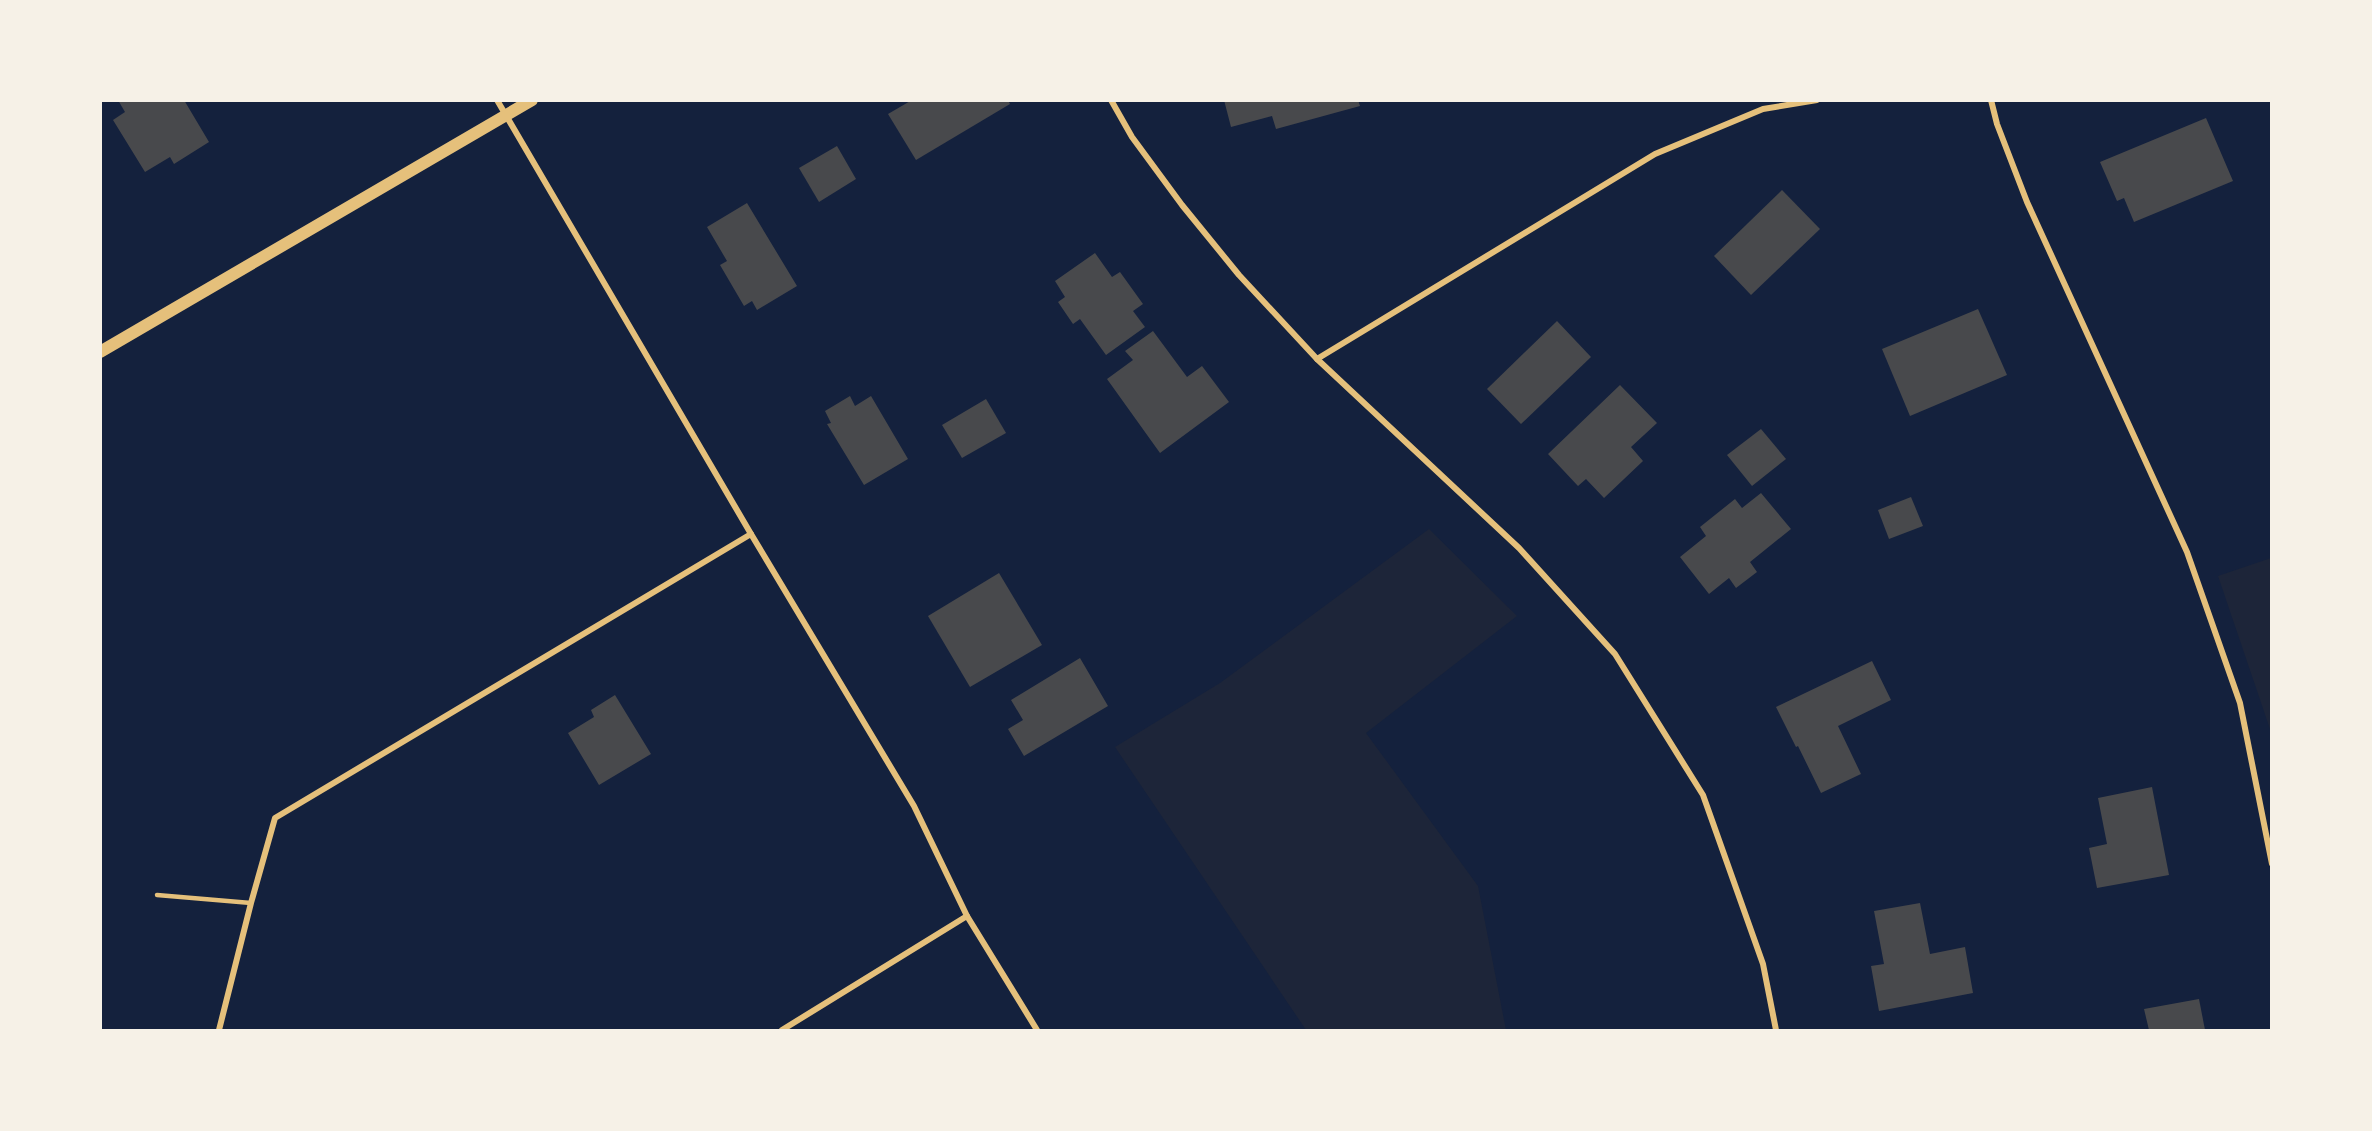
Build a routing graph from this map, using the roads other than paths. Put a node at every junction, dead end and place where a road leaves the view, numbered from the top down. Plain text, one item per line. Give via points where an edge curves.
1 (497, 100) edge
2 (532, 100) edge
3 (1111, 100) edge
4 (1816, 100) edge
5 (1991, 100) edge
6 (506, 116) junction
7 (100, 352) edge
8 (1317, 359) junction
9 (751, 534) junction
10 (2271, 864) edge
11 (157, 895) dead end
12 (251, 903) junction
13 (967, 916) junction
14 (219, 1030) edge
15 (782, 1030) edge
16 (1037, 1030) edge
17 (1776, 1030) edge

1 - 6 street
2 - 6 main road
3 - 8 street via 1132,137 1182,205 1239,275
4 - 8 street via 1763,110 1655,154
5 - 10 street via 2027,202 2187,552 2240,703
6 - 7 main road
6 - 9 street
8 - 17 street via 1519,548 1615,654 1703,795 1763,964
9 - 12 street via 275,819
9 - 13 street via 914,806
11 - 12 lane
12 - 14 street
13 - 15 street
13 - 16 street

